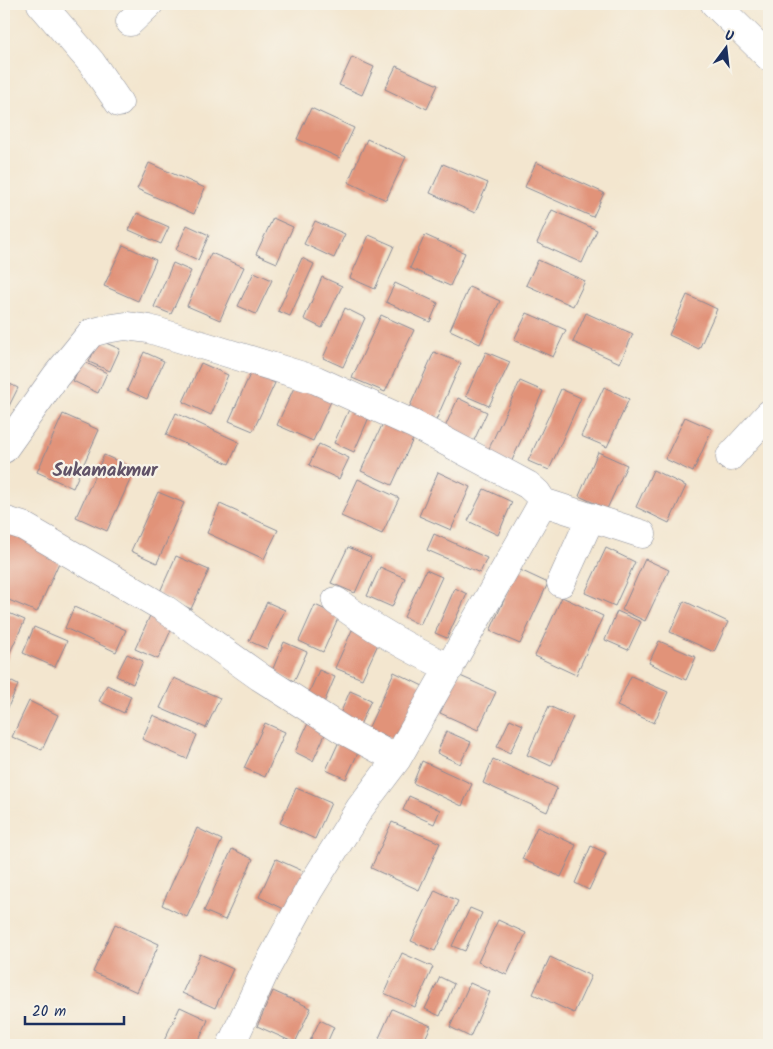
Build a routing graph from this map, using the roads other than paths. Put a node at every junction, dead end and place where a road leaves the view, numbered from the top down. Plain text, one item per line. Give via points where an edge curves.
1 (41, 4) edge
2 (716, 4) edge
3 (769, 57) edge
4 (119, 103) dead end
5 (769, 414) edge
6 (4, 449) edge
7 (730, 457) dead end
8 (543, 502) junction
9 (591, 517) junction
10 (4, 520) edge
11 (642, 534) dead end
12 (561, 583) dead end
13 (336, 601) dead end
14 (450, 668) junction
15 (397, 759) junction
16 (231, 1045) edge

1 - 4 street via 91,62
2 - 3 street
5 - 7 street
6 - 8 street via 56,376 91,334 126,326 149,329 316,380 413,424 528,485
8 - 9 street
8 - 14 street
9 - 11 street
9 - 12 street
10 - 15 street via 22,526 162,607 268,682 343,730
13 - 14 street via 410,649
14 - 15 street
15 - 16 street via 360,808 309,890 266,969

